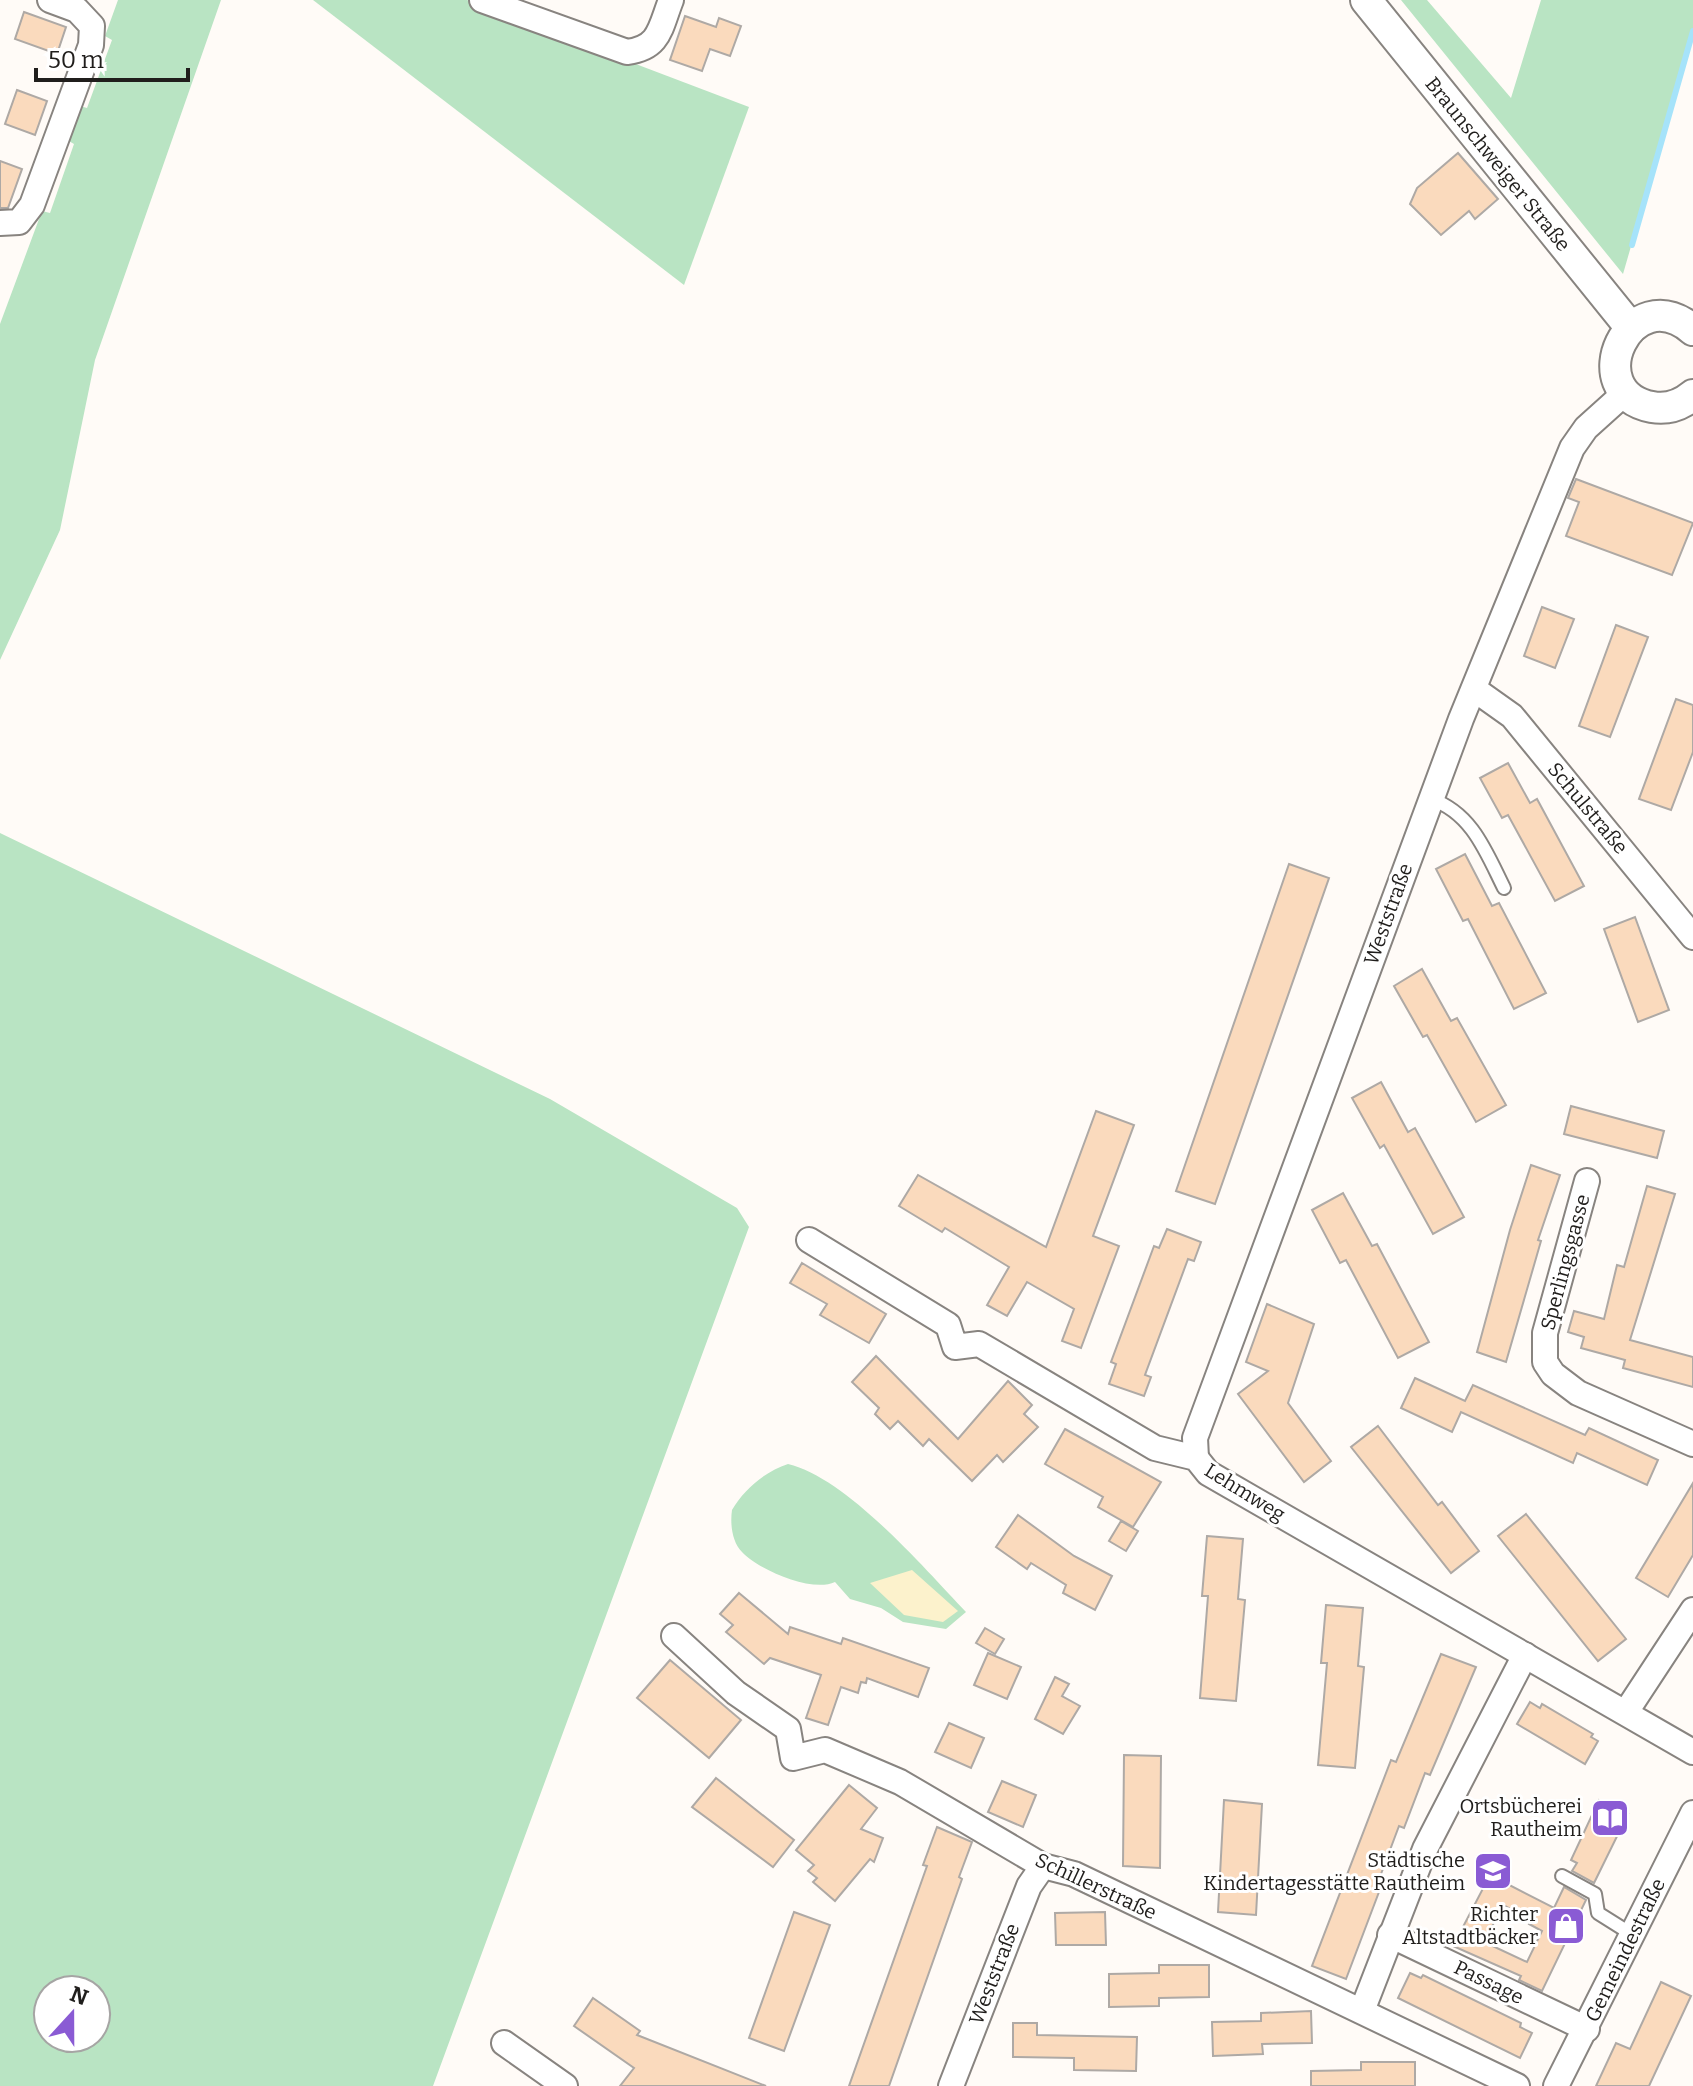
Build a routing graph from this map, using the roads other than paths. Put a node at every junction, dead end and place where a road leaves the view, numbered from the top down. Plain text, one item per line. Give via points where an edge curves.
1 (50, 0) edge
2 (482, 0) edge
3 (671, 0) edge
4 (1366, 0) edge
5 (0, 223) edge
6 (1631, 328) junction
7 (1693, 330) edge
8 (1626, 392) junction
9 (1691, 400) edge
10 (1474, 689) junction
11 (1431, 799) junction
12 (1504, 888) dead end
13 (1693, 937) edge
14 (1587, 1181) dead end
15 (809, 1240) dead end
16 (1693, 1444) edge
17 (1196, 1458) junction
18 (1693, 1610) edge
19 (674, 1636) dead end
20 (1525, 1655) junction
21 (1626, 1712) junction
22 (1693, 1752) edge
23 (1693, 1813) edge
24 (1043, 1866) junction
25 (1562, 1876) dead end
26 (1390, 1935) junction
27 (1633, 1935) junction
28 (1362, 2011) junction
29 (1587, 2029) junction
30 (504, 2043) dead end
31 (1466, 2060) junction
32 (565, 2086) edge
33 (951, 2086) edge
34 (1465, 2086) edge
35 (1517, 2086) edge
36 (1556, 2086) edge

1 - 5 street via 77,10 92,26 91,45 32,205 19,222
2 - 3 street via 627,52 645,50 656,39
4 - 6 street, Braunschweiger Straße
6 - 7 street via 1665,317
6 - 8 street via 1615,359
8 - 9 street via 1656,408
8 - 10 street, Weststraße via 1572,448
10 - 11 street, Weststraße
10 - 13 street, Schulstraße via 1512,716
11 - 12 lane via 1462,815
11 - 17 street, Weststraße via 1195,1438
14 - 16 street, Sperlingsgasse via 1545,1333 1545,1362 1578,1393
15 - 17 street, Lehmweg via 948,1325 955,1347 979,1344 1155,1448
17 - 20 street, Lehmweg via 1208,1473
18 - 21 street
19 - 24 street, Schillerstraße via 736,1693 788,1729 793,1758 825,1750 900,1782
20 - 21 street, Lehmweg
20 - 26 street via 1425,1849
21 - 22 street, Lehmweg
23 - 27 street, Gemeindestraße
24 - 28 street, Schillerstraße via 1074,1874
24 - 33 street, Weststraße via 1029,1886
25 - 27 lane via 1595,1894 1598,1913
26 - 28 street
26 - 29 street, Passage
27 - 29 street, Gemeindestraße
28 - 31 street, Schillerstraße
29 - 36 street, Gemeindestraße
30 - 32 street
31 - 34 street
31 - 35 street, Schillerstraße

